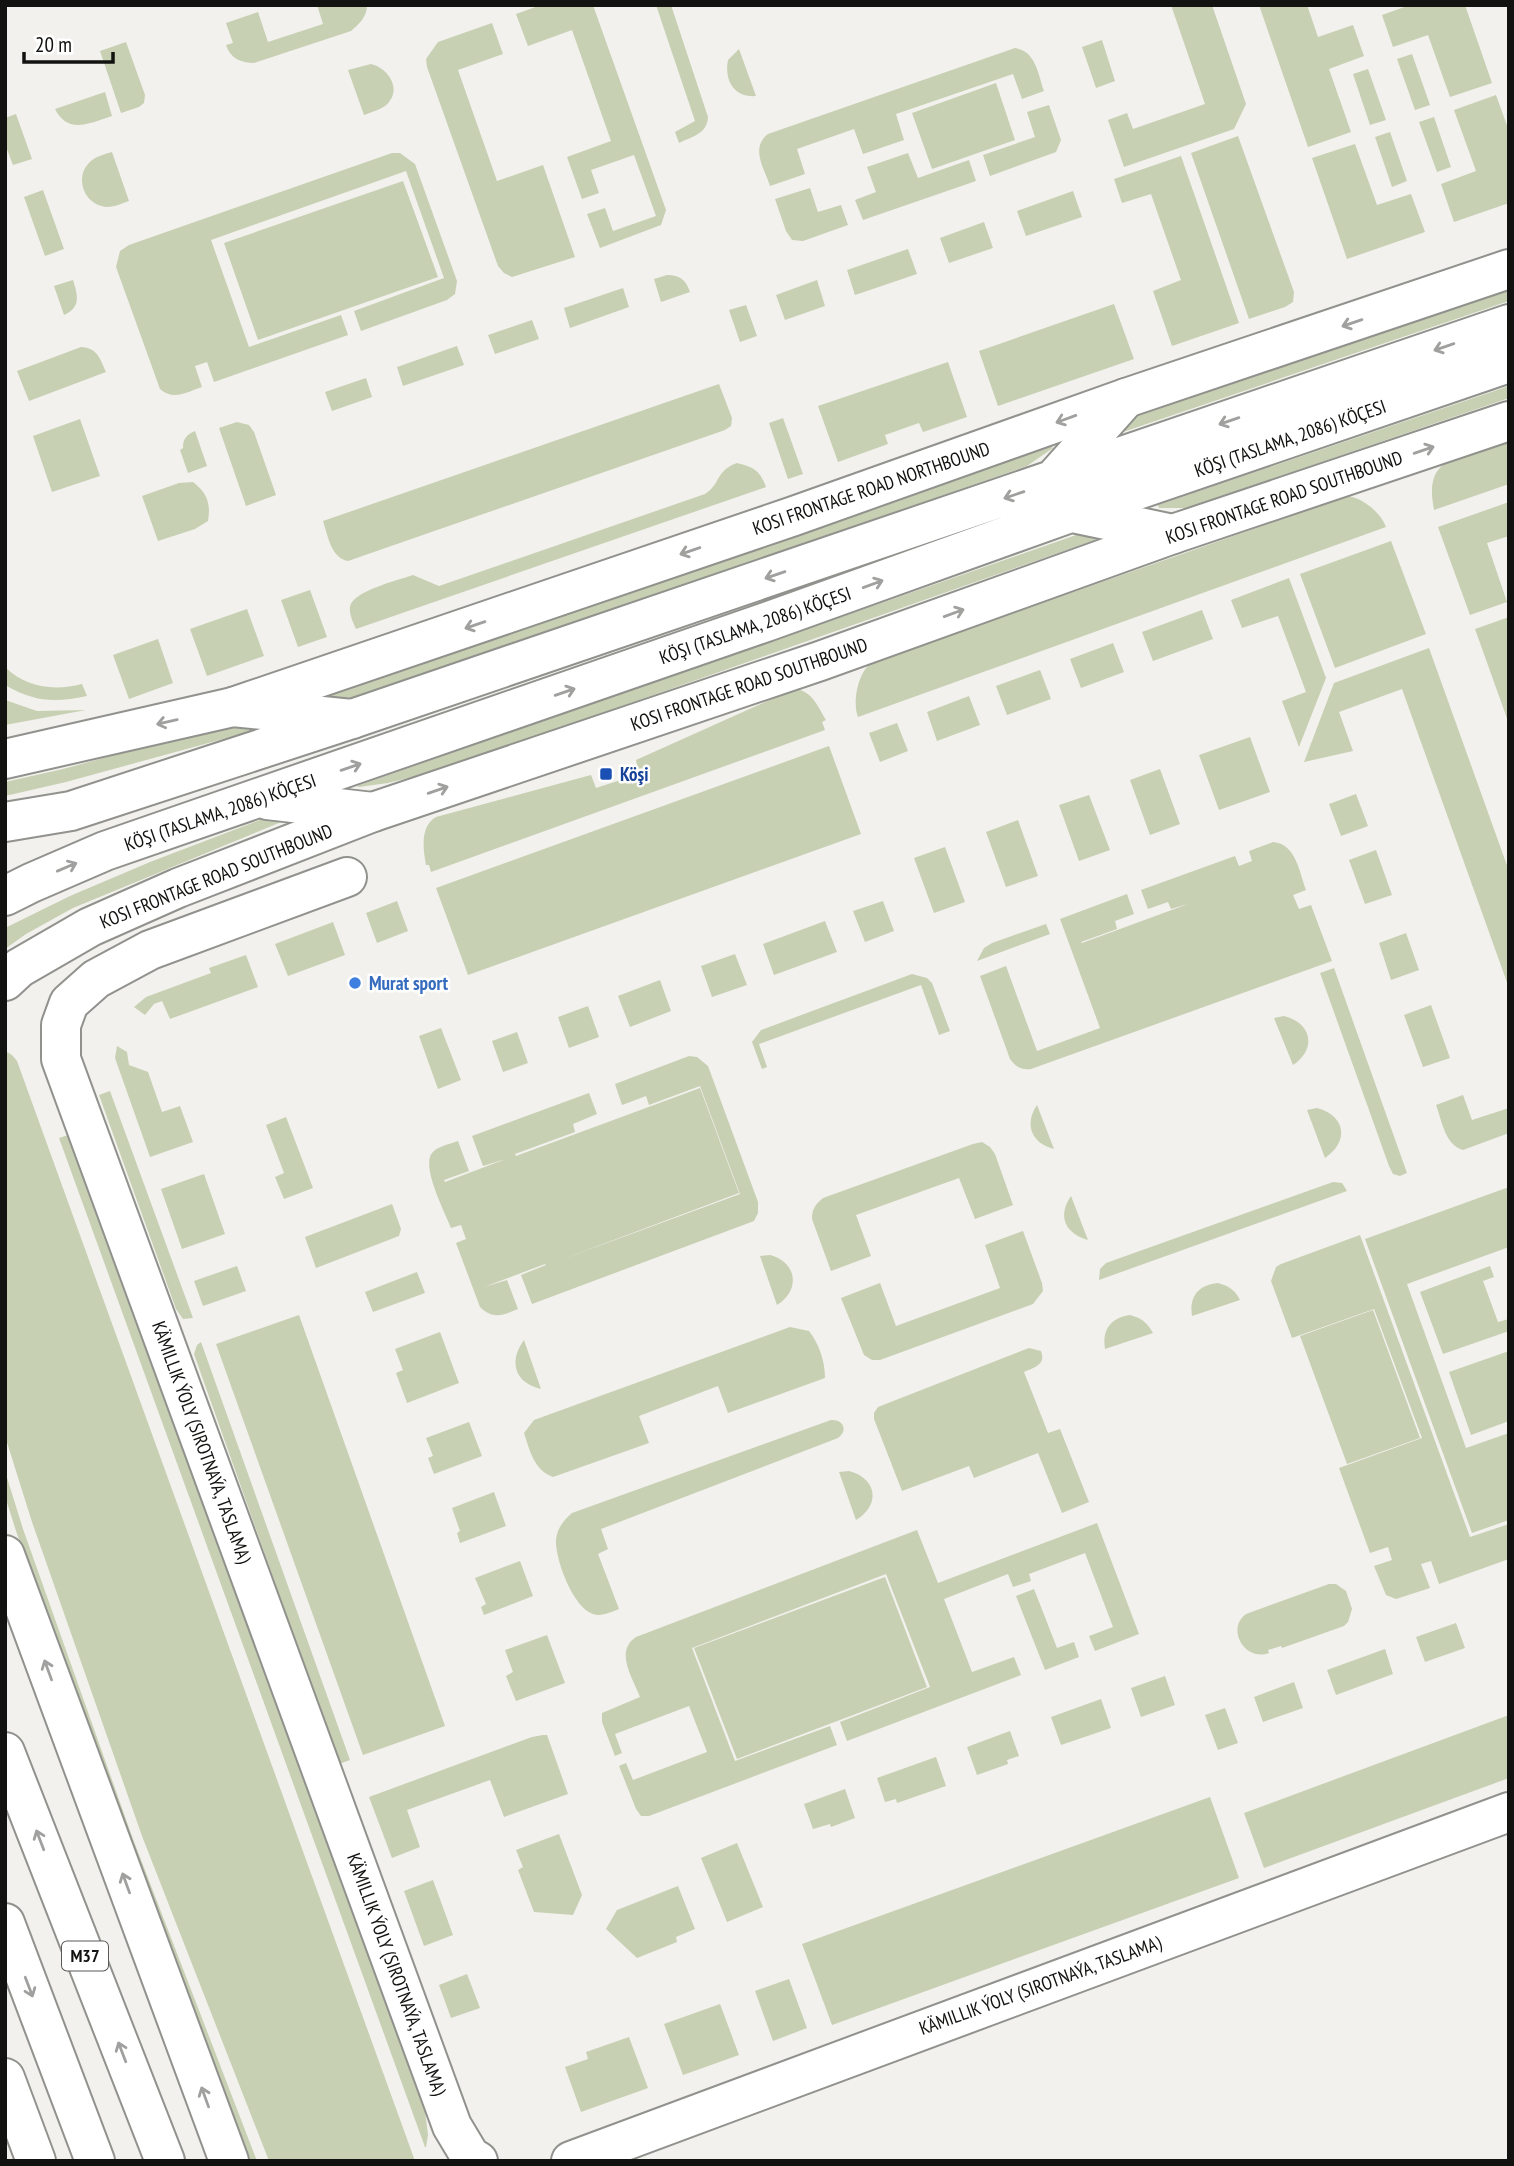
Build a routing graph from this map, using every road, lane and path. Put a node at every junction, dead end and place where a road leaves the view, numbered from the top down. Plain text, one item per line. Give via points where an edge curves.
1 (1509, 269) edge
2 (1509, 324) edge
3 (1509, 363) edge
4 (1126, 398) junction
5 (1509, 421) edge
6 (1061, 497) junction
7 (1173, 534) junction
8 (233, 707) junction
9 (352, 719) junction
10 (5, 760) edge
11 (258, 799) junction
12 (373, 812) junction
13 (5, 822) edge
14 (347, 877) dead end
15 (5, 896) edge
16 (5, 981) edge
17 (5, 1555) edge
18 (5, 1752) edge
19 (1509, 1812) edge
20 (5, 1923) edge
21 (5, 2078) edge
22 (36, 2161) edge
23 (95, 2161) edge
24 (165, 2161) edge
25 (229, 2161) edge
26 (478, 2161) edge
27 (571, 2161) edge

1 -> 4 main road, KOSI FRONTAGE ROAD NORTHBOUND
2 -> 6 main road, KÖŞI (TASLAMA, 2086) KÖÇESI
3 - 6 main road, KÖŞI (TASLAMA, 2086) KÖÇESI
4 - 6 main road
4 -> 8 main road, KOSI FRONTAGE ROAD NORTHBOUND
7 -> 5 main road, KOSI FRONTAGE ROAD SOUTHBOUND
6 - 7 main road
6 -> 9 main road, KÖŞI (TASLAMA, 2086) KÖÇESI
11 -> 6 main road, KÖŞI (TASLAMA, 2086) KÖÇESI via 769,621
12 -> 7 main road, KOSI FRONTAGE ROAD SOUTHBOUND via 820,661
8 - 9 main road
8 -> 10 main road
9 - 13 main road, KÖŞI (TASLAMA, 2086) KÖÇESI via 71,811
11 - 12 main road
15 -> 11 main road, KÖŞI (TASLAMA, 2086) KÖÇESI via 105,851
12 - 16 main road, KOSI FRONTAGE ROAD SOUTHBOUND via 90,927
14 - 26 main road, KÄMILLIK ÝOLY (SIROTNAÝA, TASLAMA) via 150,950 96,979 69,1003 61,1025 61,1059 452,2126
25 -> 17 main road
24 -> 18 main road, M37
19 - 27 main road, KÄMILLIK ÝOLY (SIROTNAÝA, TASLAMA)
20 -> 23 main road
21 - 22 main road

